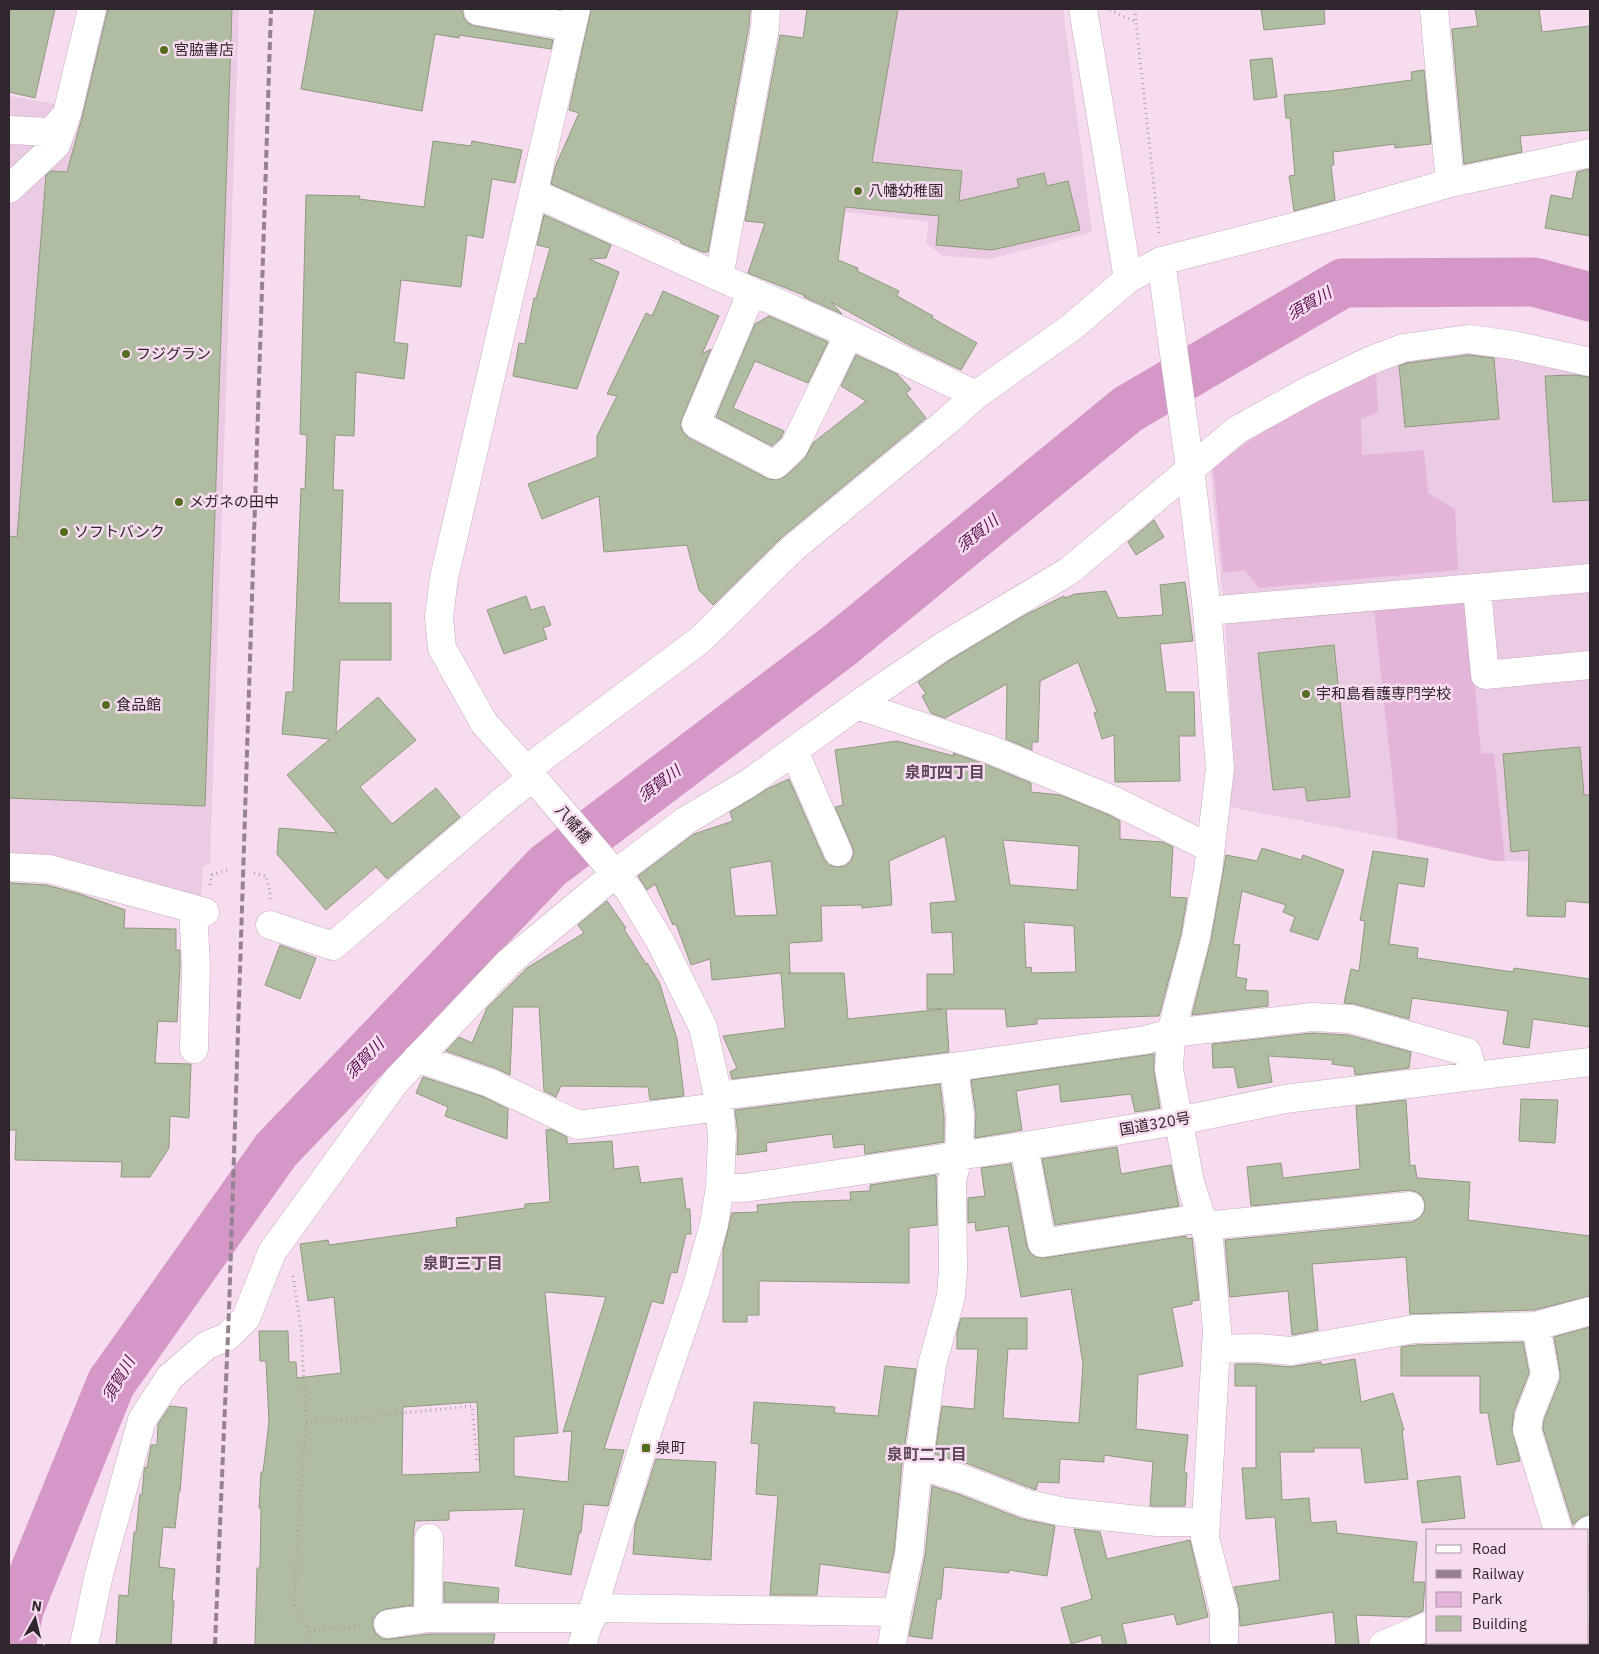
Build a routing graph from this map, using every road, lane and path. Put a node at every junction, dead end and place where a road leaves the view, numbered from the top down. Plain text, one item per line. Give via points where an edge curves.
1 (92, 9) edge
2 (478, 9) edge
3 (766, 9) edge
4 (1083, 9) edge
5 (1108, 9) edge
6 (1135, 9) edge
7 (1434, 9) edge
8 (574, 18) edge
9 (1136, 22) junction
10 (67, 114) junction
11 (9, 130) edge
12 (1590, 153) edge
13 (1450, 183) junction
14 (9, 188) edge
15 (534, 193) junction
16 (1162, 261) junction
17 (719, 277) junction
18 (1128, 279) junction
19 (752, 292) junction
20 (849, 334) junction
21 (1590, 362) edge
22 (976, 395) junction
23 (1189, 460) junction
24 (1590, 578) edge
25 (1477, 589) junction
26 (1208, 611) junction
27 (1590, 665) edge
28 (857, 706) junction
29 (794, 751) junction
30 (533, 778) junction
31 (1210, 848) junction
32 (838, 852) dead end
33 (9, 867) edge
34 (610, 867) junction
35 (254, 873) dead end
36 (270, 924) joint
37 (1171, 1034) junction
38 (194, 1049) dead end
39 (418, 1058) junction
40 (1590, 1062) edge
41 (954, 1067) junction
42 (1474, 1075) junction
43 (718, 1102) junction
44 (1178, 1121) junction
45 (1024, 1146) junction
46 (958, 1157) junction
47 (720, 1187) junction
48 (1410, 1206) dead end
49 (1203, 1222) junction
50 (287, 1234) junction
51 (1590, 1311) edge
52 (1536, 1326) junction
53 (1216, 1348) junction
54 (306, 1422) junction
55 (477, 1461) dead end
56 (918, 1465) junction
57 (1206, 1522) junction
58 (1558, 1529) edge
59 (429, 1538) dead end
60 (897, 1612) junction
61 (593, 1613) junction
62 (428, 1618) junction
63 (388, 1624) joint
64 (1426, 1627) edge
65 (309, 1631) junction
66 (84, 1645) edge
67 (309, 1645) edge
68 (582, 1645) edge
69 (892, 1645) edge
70 (1224, 1645) edge
71 (1382, 1645) edge

1 - 10 street
2 - 8 street
3 - 17 street via 766,28
4 - 18 street
5 - 9 path
6 - 9 path
7 - 13 street
8 - 15 street, 八幡橋
9 - 16 path
10 - 11 street via 51,132
10 - 14 street via 56,145
12 - 13 street
13 - 16 street
15 - 17 street
15 - 30 street, 八幡橋 via 444,578 439,617 442,648 461,685 484,723
16 - 18 street
16 - 23 street
17 - 19 street
18 - 22 street via 1072,327
19 - 20 street
19 - 20 street via 696,424 775,465 794,447
20 - 22 street
21 - 23 street via 1468,339 1403,348 1311,389
22 - 30 street via 792,548 700,640
23 - 26 street
23 - 28 street via 1069,571 942,647
24 - 25 street
25 - 26 street
25 - 27 street via 1485,675
26 - 31 street via 1220,768
28 - 29 street
28 - 31 street via 1007,757 1114,801
29 - 32 street
29 - 34 street via 749,783
30 - 34 street, 八幡橋
30 - 36 street via 333,946
31 - 37 street via 1196,937
33 - 38 street via 49,869 199,911
34 - 39 street via 509,962
34 - 43 street, 八幡橋 via 629,890 660,941 703,1027
35 - 36 path via 266,876 270,891
37 - 41 street
37 - 42 street via 1312,1017 1351,1019 1468,1052
37 - 44 street via 1169,1069
39 - 43 street via 490,1083 578,1125
39 - 50 street via 396,1081
40 - 42 street, 国道320号
41 - 43 street
41 - 46 street via 960,1116
42 - 44 street, 国道320号 via 1285,1099
43 - 47 street, 八幡橋 via 722,1136
44 - 45 street, 国道320号
44 - 49 street via 1190,1182
45 - 46 street, 国道320号
45 - 49 street via 1042,1243
46 - 47 street, 国道320号 via 744,1188
46 - 56 street via 952,1179 951,1296 932,1365
47 - 61 street, 八幡橋 via 714,1224 696,1289 652,1417
48 - 49 street
49 - 53 street via 1209,1241
50 - 54 path via 301,1328
50 - 66 street via 272,1252 246,1318 227,1337 207,1345 170,1377 142,1420 99,1574
51 - 52 street
52 - 53 street via 1414,1329 1291,1351
52 - 58 street via 1545,1375 1527,1430
53 - 57 street
54 - 55 path via 472,1406
54 - 65 path via 295,1609
56 - 57 street via 1028,1504 1064,1512 1157,1522
56 - 60 street via 909,1554
57 - 70 street via 1204,1538 1224,1610
59 - 62 street
60 - 61 street
60 - 69 street
61 - 62 street
61 - 68 street, 八幡橋
62 - 63 street
63 - 65 path
64 - 71 street
65 - 67 path

